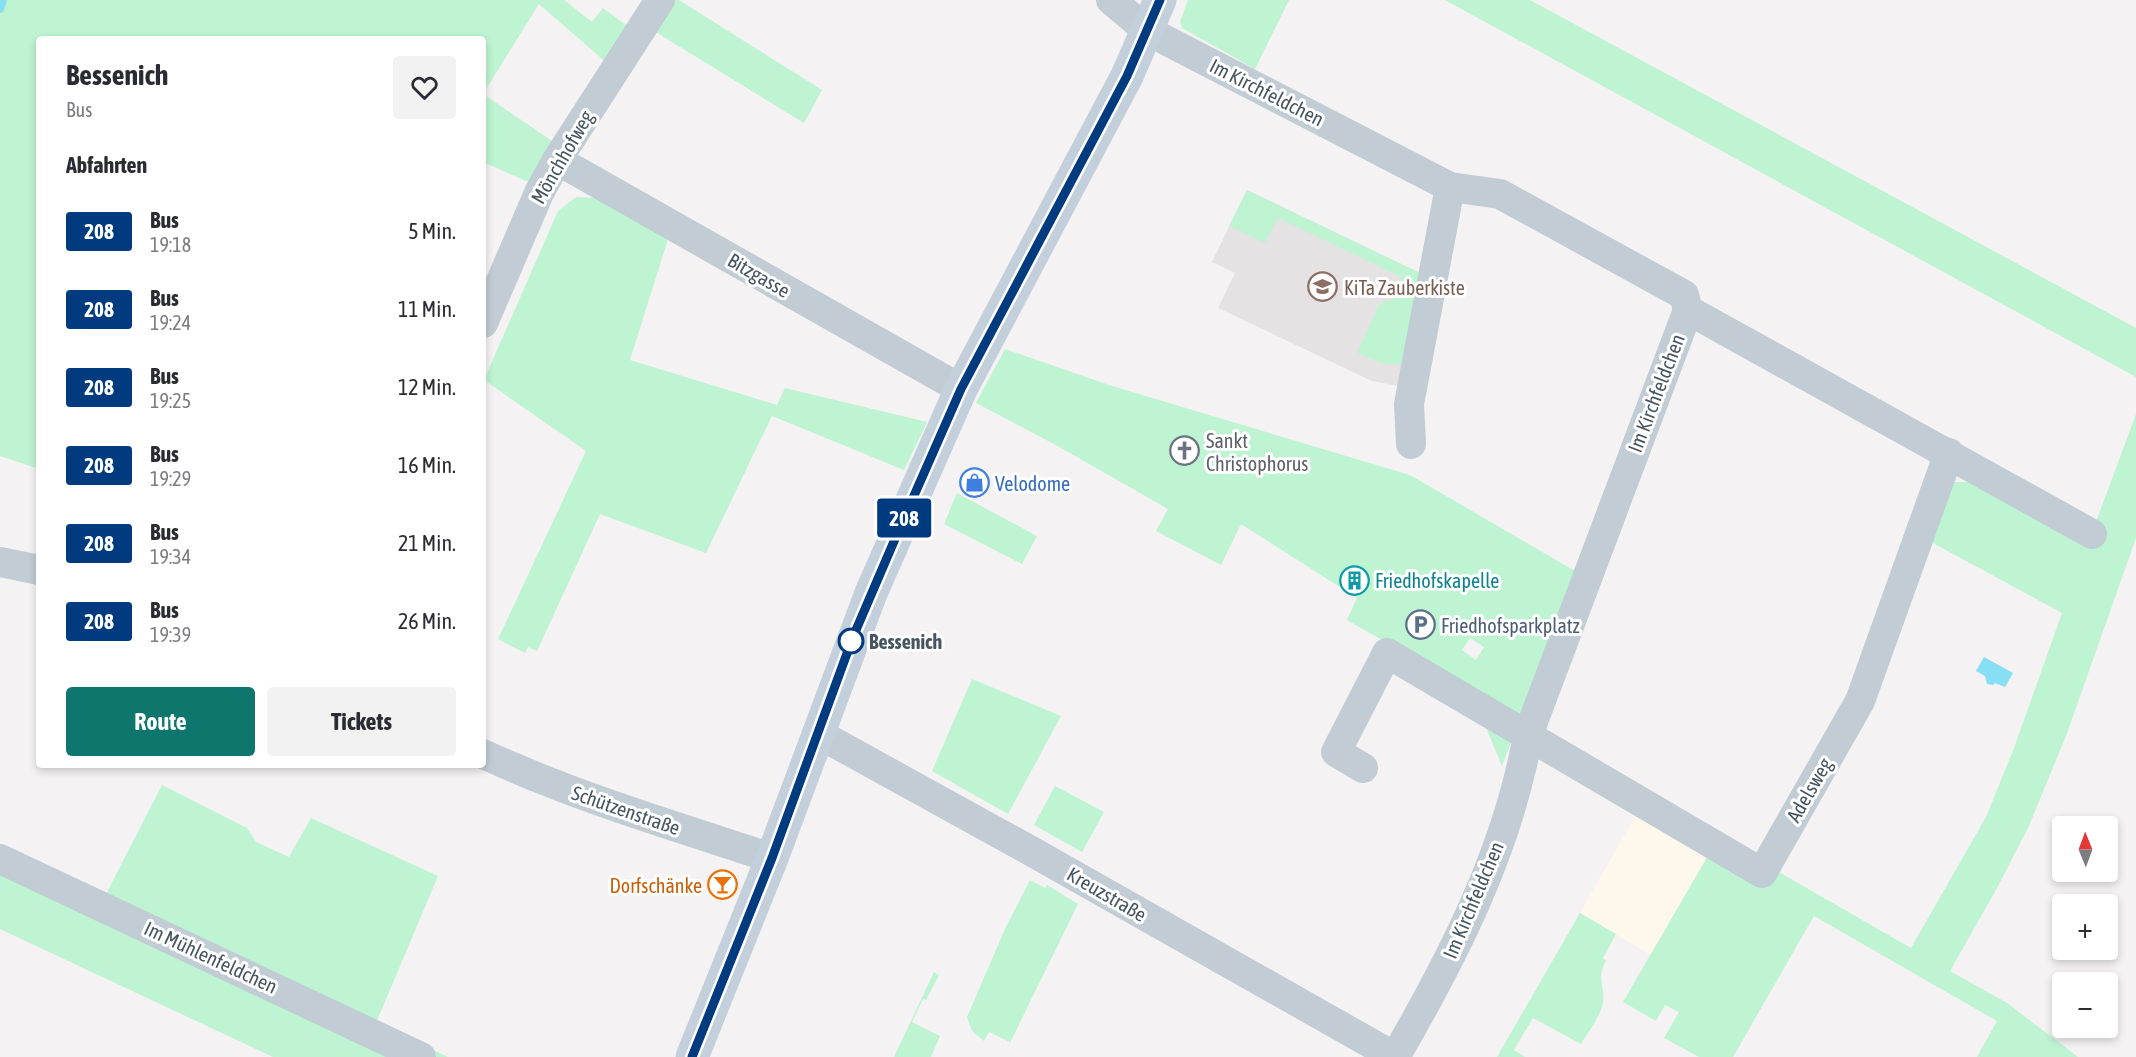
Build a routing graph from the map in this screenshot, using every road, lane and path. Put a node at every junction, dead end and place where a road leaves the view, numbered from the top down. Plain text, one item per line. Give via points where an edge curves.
1 (660, 0) edge
2 (1111, 0) edge
3 (1160, 0) edge
4 (1148, 31) junction
5 (557, 160) junction
6 (1450, 187) junction
7 (1688, 310) junction
8 (486, 316) edge
9 (961, 389) junction
10 (1411, 444) dead end
11 (1949, 453) junction
12 (2092, 534) dead end
13 (0, 562) edge
14 (36, 569) edge
15 (817, 733) junction
16 (1528, 735) junction
17 (486, 755) edge
18 (1363, 768) dead end
19 (772, 858) junction
20 (0, 859) edge
21 (421, 1057) edge
22 (692, 1057) edge
23 (1395, 1057) edge

1 - 5 street, Mönchhofweg
2 - 4 street
3 - 4 street
4 - 6 street, Im Kirchfeldchen
4 - 9 street
5 - 8 street, Mönchhofweg via 538,194
5 - 9 street, Bitzgasse
6 - 7 street, Im Kirchfeldchen via 1500,194 1684,295
6 - 10 street via 1409,404
7 - 11 street
7 - 16 street, Im Kirchfeldchen
9 - 15 street via 871,593
11 - 12 street
11 - 16 street, Adelsweg via 1860,701 1762,873
13 - 14 street
15 - 19 street
15 - 23 street, Kreuzstraße
16 - 18 street via 1387,653 1336,753
16 - 23 street, Im Kirchfeldchen via 1522,771 1476,900 1429,998
17 - 19 street, Schützenstraße via 589,798
19 - 22 street
20 - 21 street, Im Mühlenfeldchen

